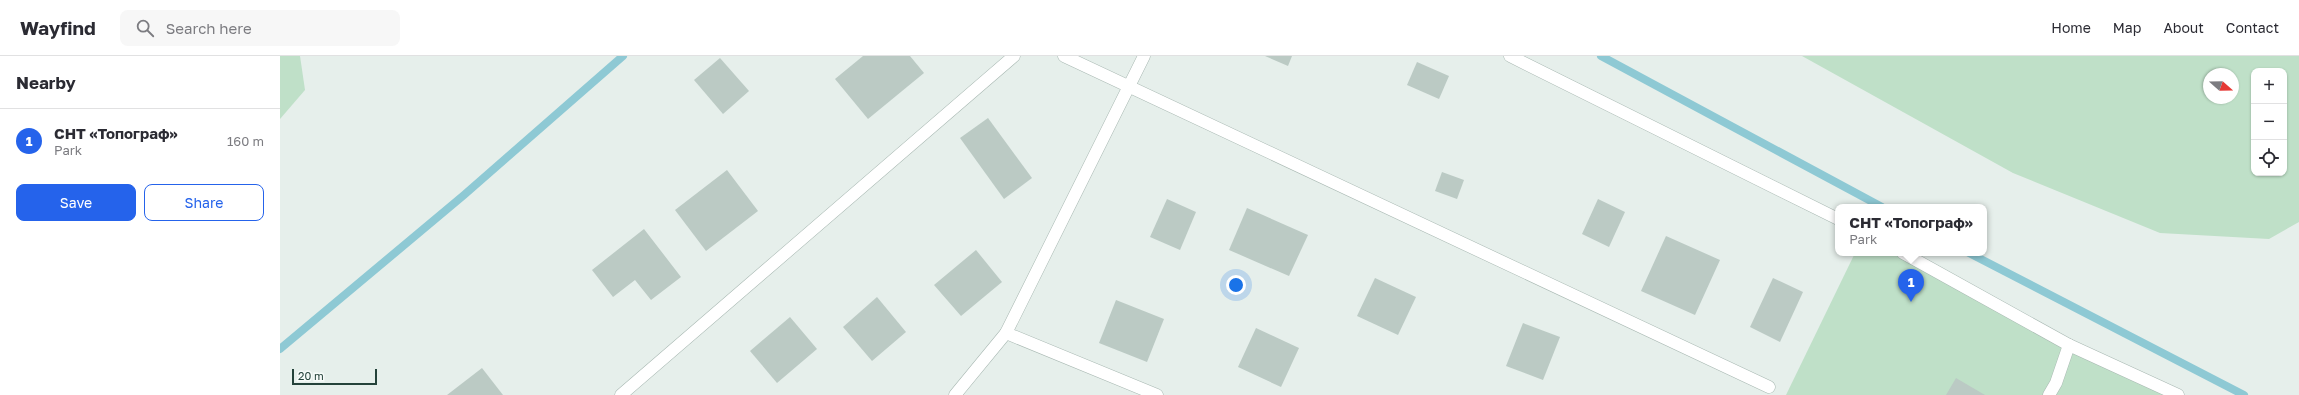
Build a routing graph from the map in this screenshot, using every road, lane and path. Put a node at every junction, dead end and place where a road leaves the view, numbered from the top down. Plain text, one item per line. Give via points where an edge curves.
1 (1014, 56) edge
2 (1064, 56) edge
3 (1144, 56) edge
4 (1510, 56) edge
5 (1128, 86) junction
6 (1835, 218) edge
7 (1907, 256) edge
8 (1006, 333) junction
9 (2069, 345) junction
10 (1769, 387) dead end
11 (621, 395) edge
12 (954, 395) edge
13 (1157, 395) edge
14 (2049, 395) edge
15 (2178, 395) edge

1 - 11 street
2 - 5 street
3 - 5 street
4 - 6 street
5 - 8 street
5 - 10 street
7 - 9 street
8 - 12 street
8 - 13 street
9 - 14 street via 2056,383
9 - 15 street

